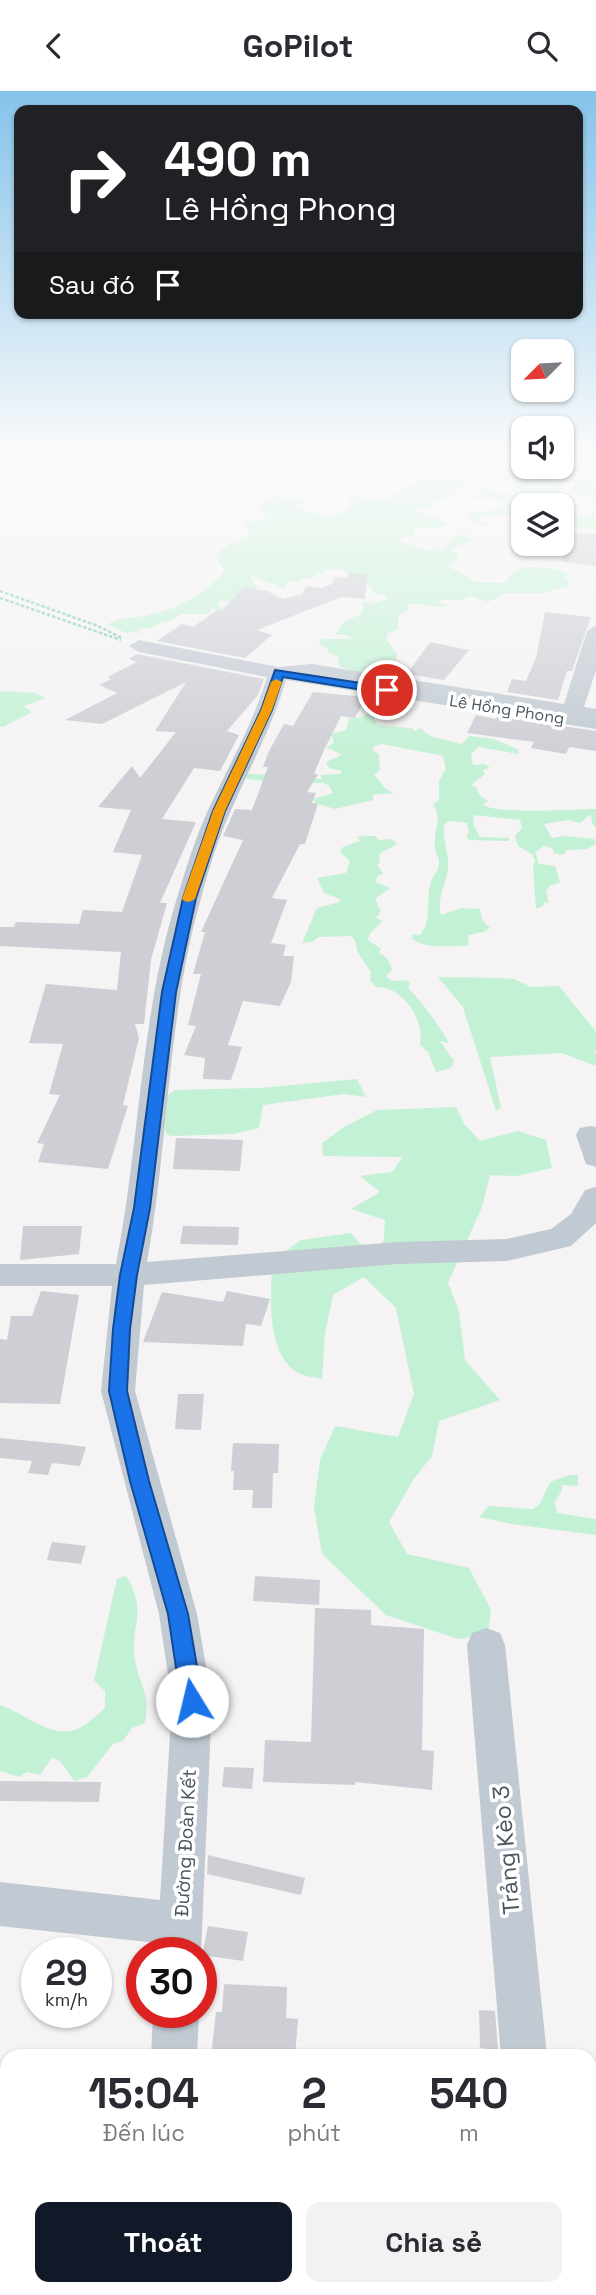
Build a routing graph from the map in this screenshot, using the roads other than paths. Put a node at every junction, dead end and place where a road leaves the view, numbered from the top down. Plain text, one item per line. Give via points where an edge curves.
1 (596, 631) edge
2 (139, 646) road end
3 (278, 673) junction
4 (572, 711) junction
5 (596, 715) edge
6 (596, 723) edge
7 (596, 1197) edge
8 (0, 1275) edge
9 (129, 1275) junction
10 (486, 1645) dead end
11 (0, 1904) edge
12 (170, 1937) edge
13 (180, 1937) edge
14 (175, 2028) edge
15 (174, 2049) edge
16 (523, 2049) edge

1 - 4 street
2 - 3 street
3 - 4 street, Lê Hồng Phong via 312,670
3 - 6 street, Lê Hồng Phong
3 - 9 street, Đường Đoàn Kết via 267,710 219,811 189,898 164,1017 142,1208
4 - 5 street, Lê Hồng Phong
7 - 9 street via 582,1220 560,1238 507,1250 398,1253
8 - 9 street
9 - 13 street, Đường Đoàn Kết via 118,1391 178,1614 192,1701
10 - 16 street, Trảng Kèo 3
11 - 12 street
14 - 15 street

